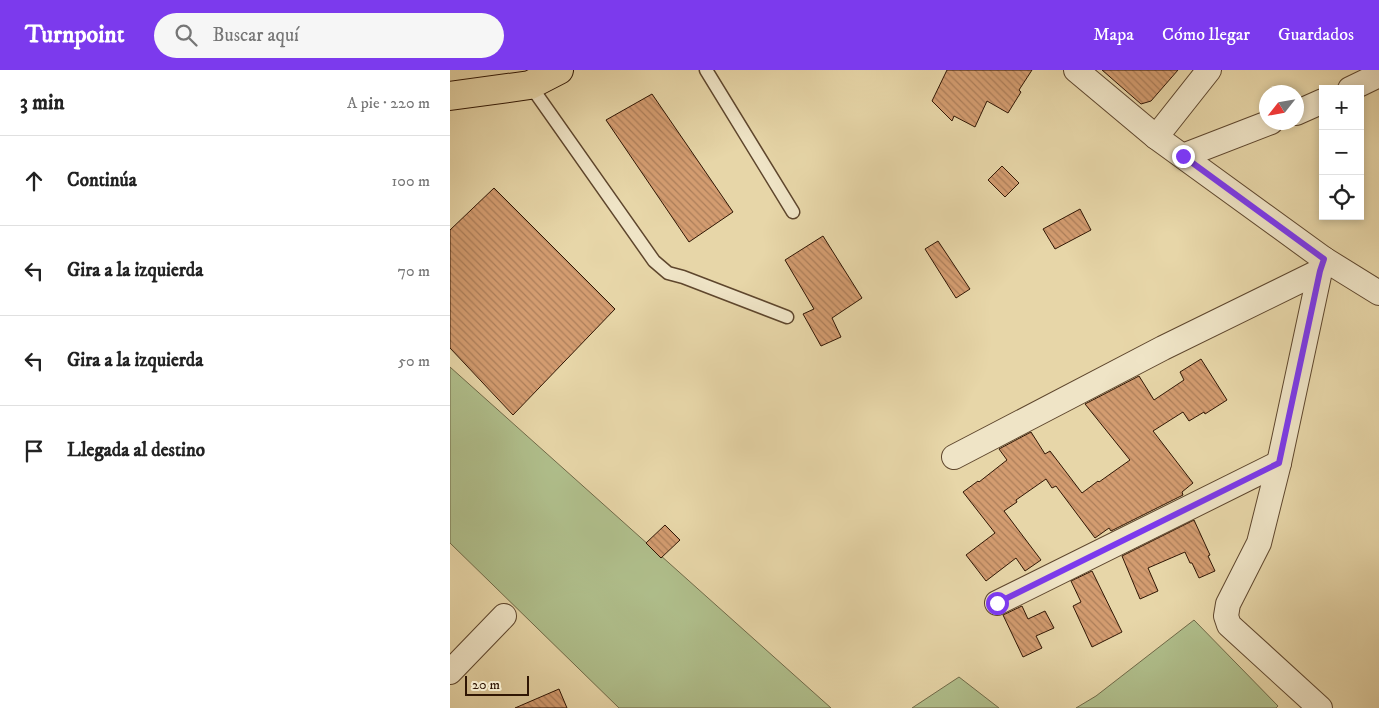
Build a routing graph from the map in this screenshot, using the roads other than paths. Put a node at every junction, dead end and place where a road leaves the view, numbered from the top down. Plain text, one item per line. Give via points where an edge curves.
1 (558, 70) edge
2 (706, 70) edge
3 (1076, 70) edge
4 (1209, 70) edge
5 (1379, 76) edge
6 (530, 85) junction
7 (1359, 85) edge
8 (450, 96) edge
9 (1319, 103) edge
10 (1304, 109) edge
11 (1259, 127) edge
12 (1156, 137) junction
13 (1183, 156) junction
14 (793, 212) dead end
15 (1322, 265) junction
16 (1379, 293) edge
17 (786, 317) dead end
18 (954, 457) dead end
19 (1279, 463) junction
20 (997, 603) dead end
21 (504, 616) dead end
22 (450, 672) edge
23 (1320, 708) edge

1 - 6 main road
2 - 14 lane
3 - 12 street
4 - 12 street
5 - 7 street
6 - 8 main road
6 - 17 lane via 654,262 668,273
9 - 10 street
11 - 13 street
12 - 13 street
13 - 15 street
15 - 16 street
15 - 18 street
15 - 19 street
19 - 20 street
19 - 23 street via 1259,543 1228,604 1226,616 1229,625
21 - 22 street

